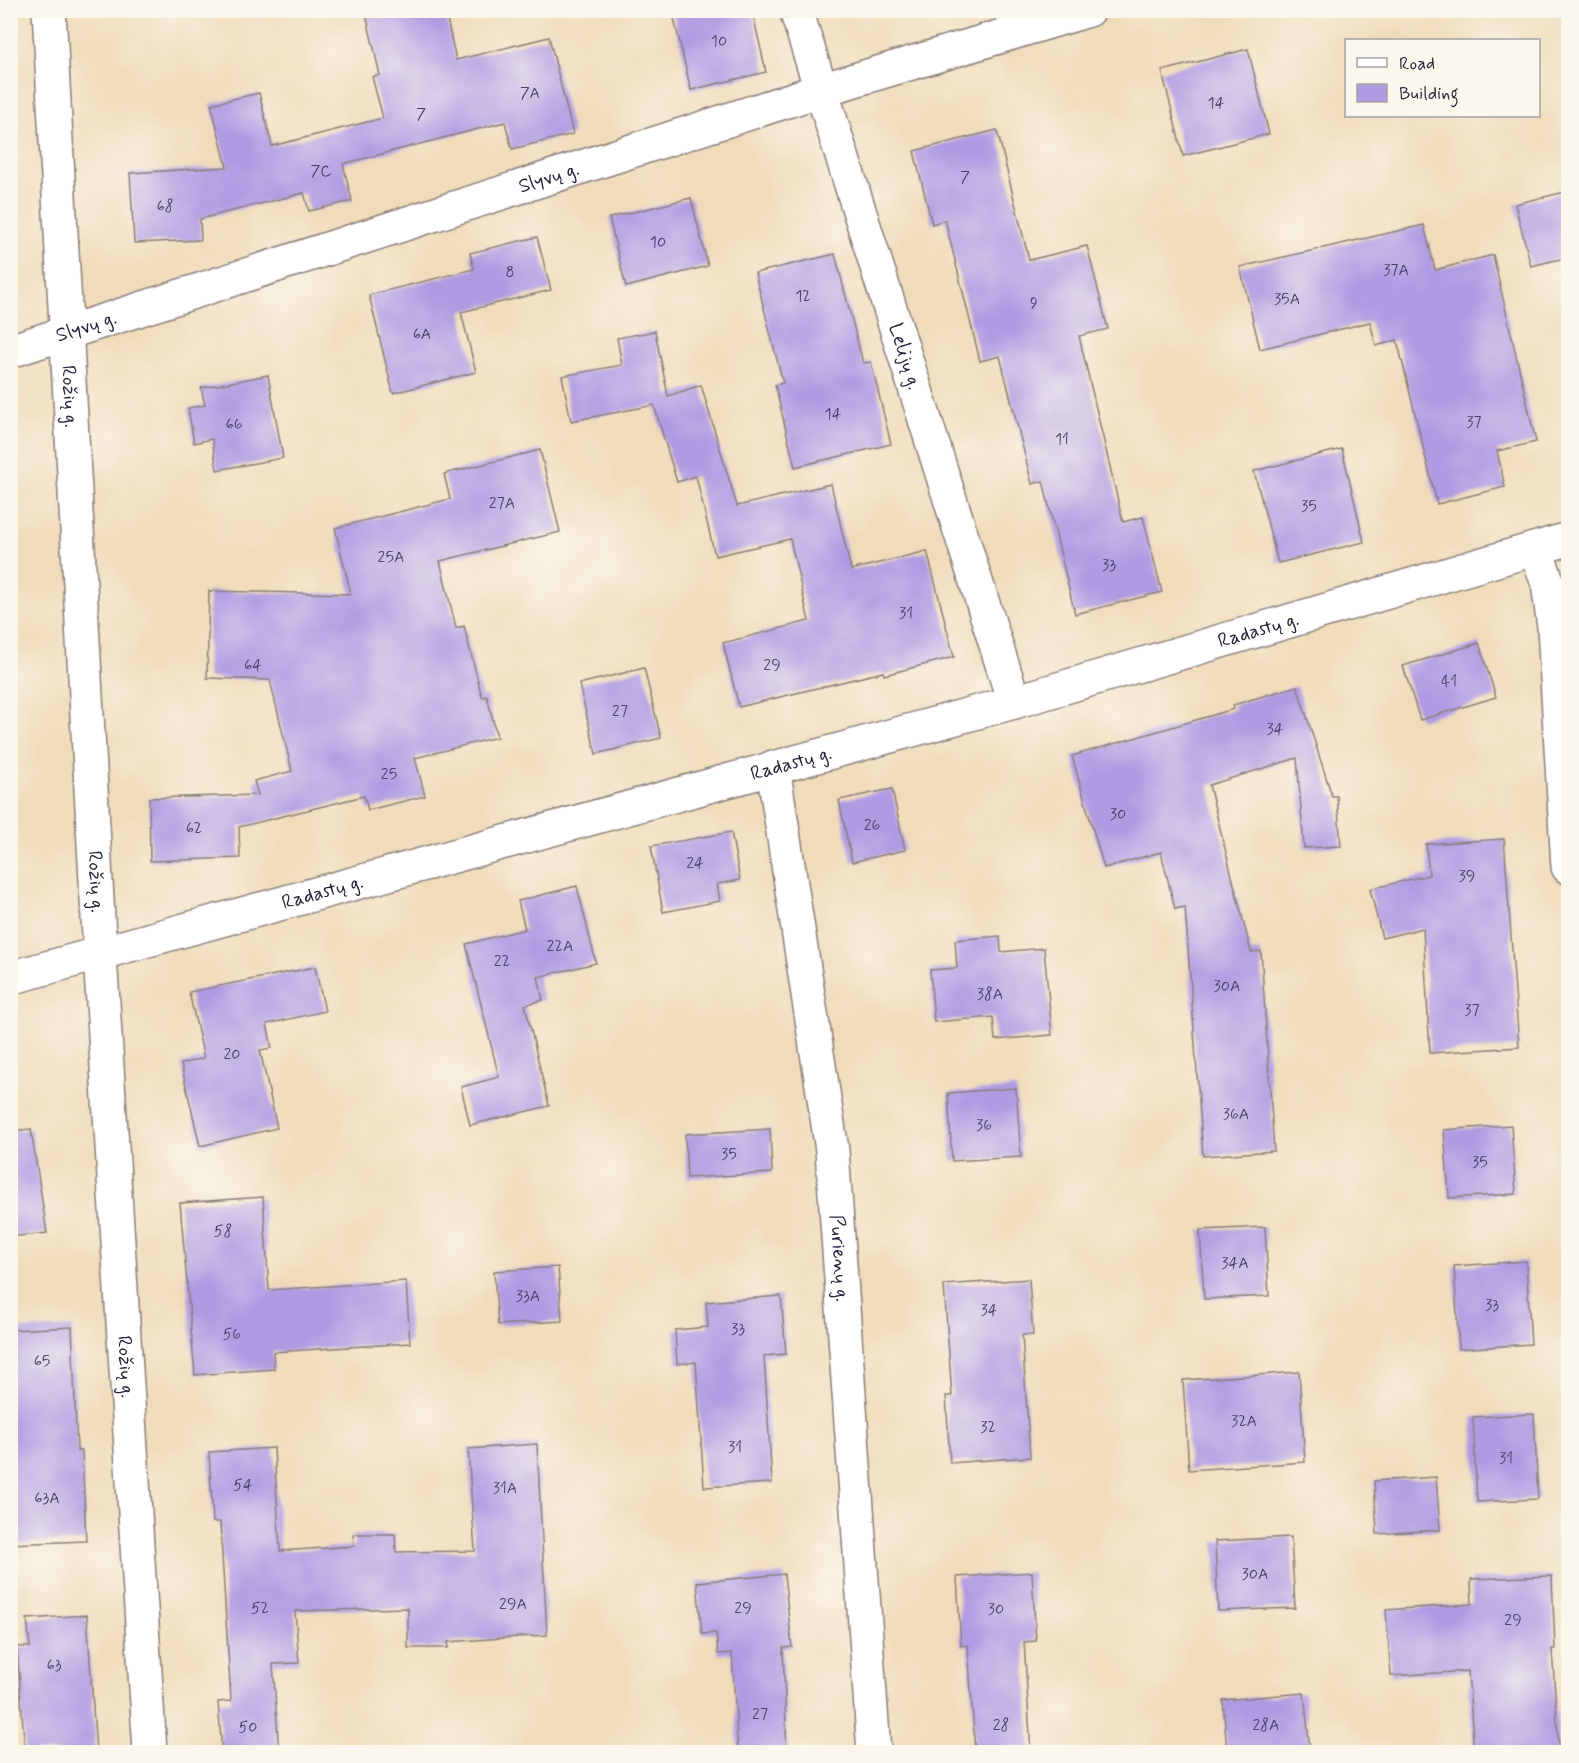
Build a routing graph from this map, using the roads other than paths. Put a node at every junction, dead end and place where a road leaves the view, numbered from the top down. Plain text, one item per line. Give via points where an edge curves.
1 (50, 10) edge
2 (796, 10) edge
3 (1089, 10) edge
4 (821, 90) junction
5 (68, 334) junction
6 (10, 351) edge
7 (1569, 539) edge
8 (1534, 549) junction
9 (1014, 702) junction
10 (772, 767) junction
11 (1569, 867) edge
12 (100, 955) junction
13 (10, 978) edge
14 (150, 1752) edge
15 (874, 1752) edge

1 - 5 street, Rožių g.
2 - 4 street, Lelijų g.
3 - 4 street, Slyvų g.
4 - 5 street, Slyvų g.
4 - 9 street, Lelijų g.
5 - 6 street, Slyvų g.
5 - 12 street, Rožių g.
7 - 8 street, Radastų g.
8 - 9 street, Radastų g.
8 - 11 street via 1548,583 1554,627
9 - 10 street, Radastų g.
10 - 12 street, Radastų g.
10 - 15 street, Purienų g. via 832,1150
12 - 13 street, Radastų g.
12 - 14 street, Rožių g.

